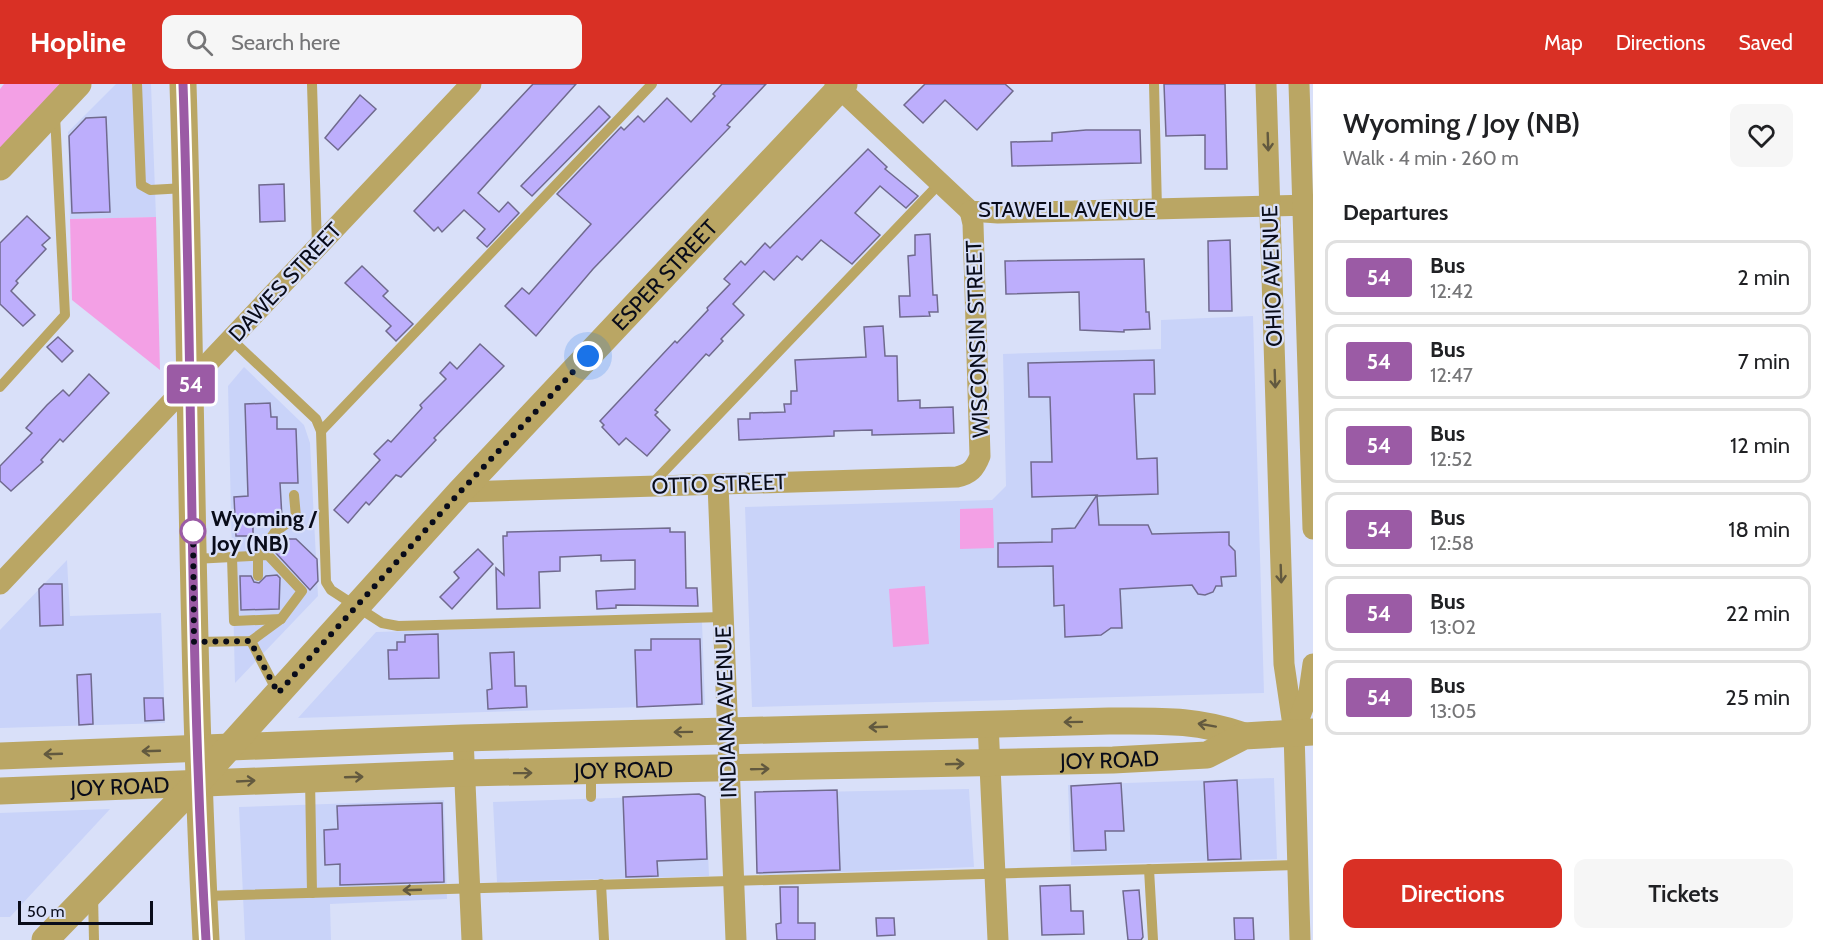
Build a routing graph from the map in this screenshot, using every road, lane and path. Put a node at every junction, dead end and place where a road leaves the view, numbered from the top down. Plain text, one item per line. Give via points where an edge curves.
1 (78, 84) edge
2 (137, 84) edge
3 (183, 84) edge
4 (312, 84) edge
5 (471, 84) edge
6 (652, 84) edge
7 (1154, 84) edge
8 (1266, 84) edge
9 (1299, 84) edge
10 (840, 85) edge
11 (55, 109) junction
12 (0, 167) edge
13 (940, 183) junction
14 (186, 188) junction
15 (1308, 205) edge
16 (1269, 206) junction
17 (1157, 209) junction
18 (970, 211) junction
19 (318, 247) junction
20 (231, 339) junction
21 (191, 381) junction
22 (0, 387) edge
23 (321, 431) junction
24 (976, 467) joint
25 (1312, 467) edge
26 (1278, 469) junction
27 (718, 484) junction
28 (650, 486) junction
29 (460, 492) junction
30 (294, 495) dead end
31 (1313, 529) edge
32 (258, 556) junction
33 (232, 557) junction
34 (194, 559) junction
35 (258, 576) dead end
36 (0, 584) edge
37 (357, 606) junction
38 (723, 617) junction
39 (281, 619) junction
40 (250, 641) junction
41 (194, 642) junction
42 (1313, 664) edge
43 (278, 693) junction
44 (988, 723) junction
45 (727, 731) junction
46 (1304, 732) edge
47 (1244, 736) junction
48 (463, 738) junction
49 (294, 745) junction
50 (228, 748) junction
51 (196, 750) junction
52 (106, 752) junction
53 (0, 756) edge
54 (990, 763) junction
55 (728, 770) junction
56 (465, 773) junction
57 (303, 779) junction
58 (197, 783) junction
59 (107, 787) junction
60 (0, 791) edge
61 (1301, 852) edge
62 (1149, 869) junction
63 (995, 873) junction
64 (733, 880) junction
65 (594, 882) junction
66 (470, 888) junction
67 (92, 891) junction
68 (312, 892) junction
69 (203, 896) junction
70 (45, 940) edge
71 (94, 940) edge
72 (206, 940) edge
73 (472, 940) edge
74 (604, 940) edge
75 (736, 940) edge
76 (998, 940) edge
77 (1153, 940) edge
78 (1300, 940) edge

1 - 11 street
2 - 14 lane via 141,185 150,190
3 - 14 street
4 - 19 lane
5 - 19 street, DAWES STREET
6 - 23 lane
7 - 17 lane
8 -> 16 street, OHIO AVENUE
9 - 15 street, OHIO AVENUE
10 - 13 street, STAWELL AVENUE
10 - 29 street, ESPER STREET
11 - 12 street
11 - 22 lane via 65,315
13 - 18 street, STAWELL AVENUE
13 - 28 lane
14 - 21 street
15 - 16 street, STAWELL AVENUE
15 - 25 street, OHIO AVENUE
16 - 17 street, STAWELL AVENUE
16 -> 26 street, OHIO AVENUE
17 - 18 street, STAWELL AVENUE
18 - 24 street, WISCONSIN STREET via 974,224 980,456
19 - 20 street, DAWES STREET
20 - 21 street, DAWES STREET
20 - 23 lane via 304,406
21 - 34 street
21 - 36 street, DAWES STREET
23 - 37 lane via 326,582 331,590
24 - 27 street, OTTO STREET via 957,477
25 - 26 street
25 - 31 street, OHIO AVENUE
26 -> 46 street, OHIO AVENUE via 1284,664
27 - 28 street, OTTO STREET
27 - 38 street, INDIANA AVENUE
28 - 29 street, OTTO STREET
29 - 37 street, ESPER STREET
30 - 32 lane via 296,517 275,532
32 - 33 lane
32 - 35 lane
32 - 39 lane via 268,555 302,591
33 - 34 lane
33 - 39 lane via 234,621 260,615
34 - 41 street
37 - 38 lane via 382,623 398,626
37 - 43 street, ESPER STREET
38 - 45 street, INDIANA AVENUE
39 - 40 lane
40 - 41 lane
40 - 43 lane
41 - 51 street
42 - 46 street, OHIO AVENUE
43 - 50 street, ESPER STREET
44 -> 45 street, JOY ROAD
47 -> 44 street, JOY ROAD via 1213,725 1169,721
44 - 54 street
45 -> 48 street, JOY ROAD
45 - 55 street, INDIANA AVENUE
46 - 47 street, JOY ROAD
46 - 61 street, OHIO AVENUE
47 - 54 street, JOY ROAD via 1207,755
48 - 49 street, JOY ROAD
48 - 56 street
49 - 50 street, JOY ROAD
49 - 57 street
50 - 51 street, JOY ROAD
50 - 58 street, ESPER STREET
51 -> 52 street, JOY ROAD
51 - 58 street
52 -> 53 street, JOY ROAD
52 - 59 street
55 -> 54 street, JOY ROAD
54 - 63 street
56 -> 55 street, JOY ROAD via 591,785
55 - 64 street, INDIANA AVENUE
57 -> 56 street, JOY ROAD
56 - 66 street
58 -> 57 street, JOY ROAD
57 - 68 lane
58 - 59 street, JOY ROAD
58 - 67 street, ESPER STREET
58 - 69 street
59 - 60 street, JOY ROAD
61 - 62 lane
61 - 78 street, OHIO AVENUE
62 - 63 lane
62 - 77 lane
63 - 64 lane
63 - 76 street
64 - 65 lane
64 - 75 street, INDIANA AVENUE
65 - 66 lane
65 - 74 lane
66 -> 68 lane
66 - 73 street
67 - 70 street, ESPER STREET
67 - 71 lane
68 - 69 lane
69 - 72 street

